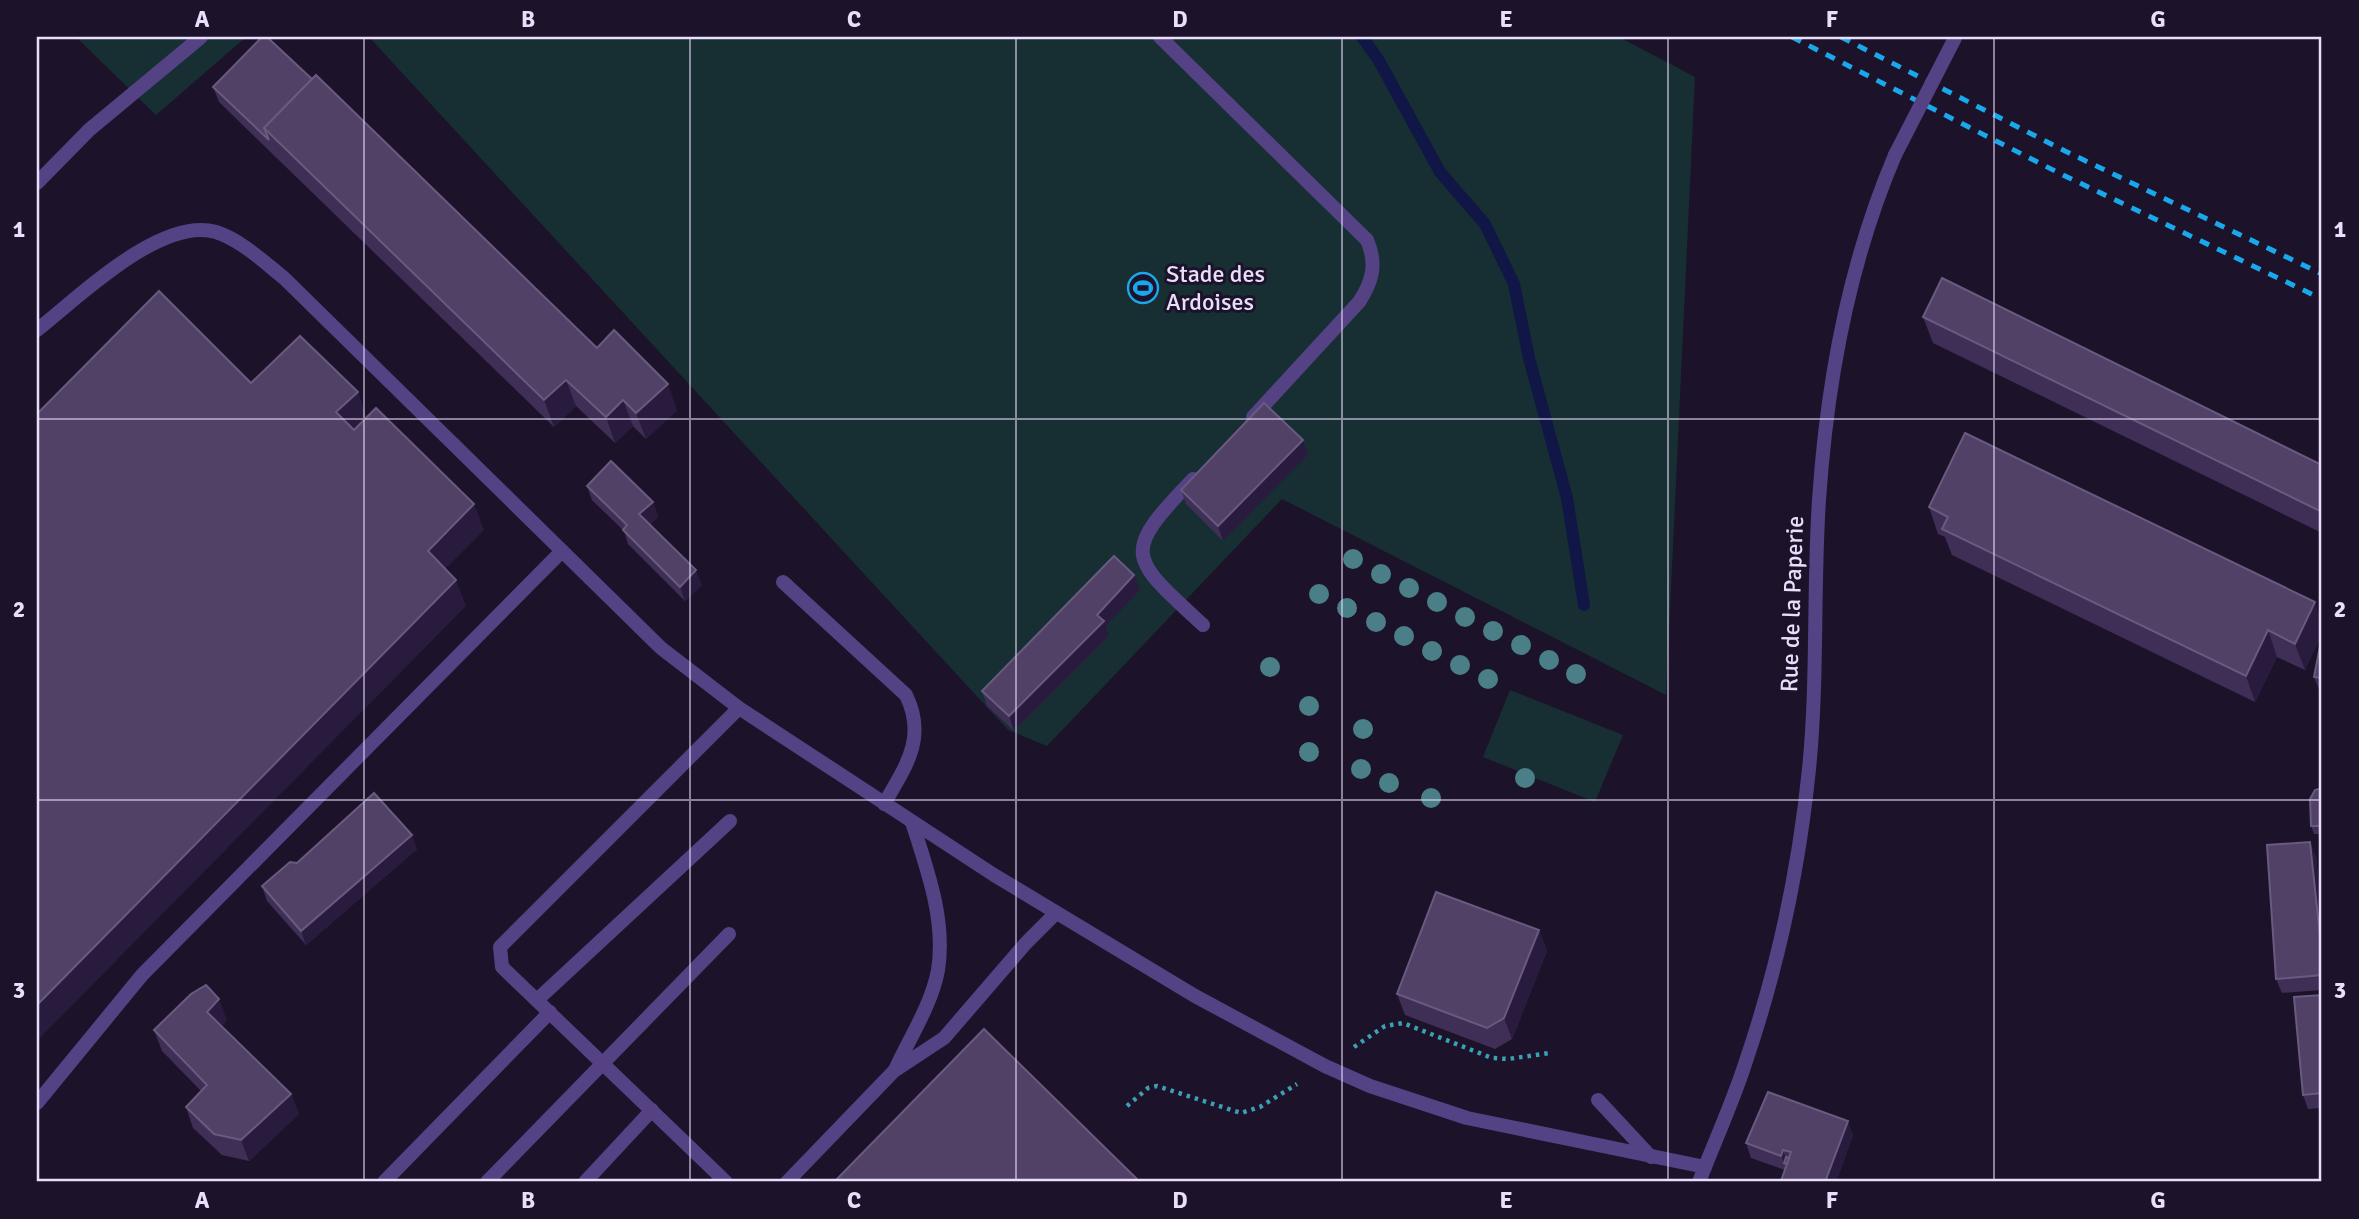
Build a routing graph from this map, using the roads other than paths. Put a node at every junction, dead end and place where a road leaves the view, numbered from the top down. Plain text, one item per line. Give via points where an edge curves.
1 (201, 37) edge
2 (1160, 37) edge
3 (1955, 38) edge
4 (37, 183) edge
5 (37, 331) edge
6 (1246, 424) edge
7 (1199, 472) edge
8 (562, 551) junction
9 (783, 582) dead end
10 (1203, 625) dead end
11 (739, 708) junction
12 (884, 804) junction
13 (730, 821) dead end
14 (912, 822) junction
15 (1056, 913) junction
16 (729, 934) dead end
17 (537, 1000) junction
18 (550, 1012) junction
19 (602, 1062) junction
20 (894, 1072) junction
21 (1598, 1100) dead end
22 (37, 1103) edge
23 (652, 1110) junction
24 (1651, 1157) junction
25 (1705, 1167) junction
26 (384, 1182) edge
27 (487, 1182) edge
28 (585, 1182) edge
29 (726, 1182) edge
30 (786, 1182) edge
31 (1699, 1182) edge

1 - 4 street via 89,131
2 - 6 street via 1367,240 1373,254 1369,287 1359,302
3 - 25 street, Rue de la Paperie, bridge via 1869,216 1836,353 1819,499 1809,768 1799,844 1766,997 1745,1066
5 - 8 street via 135,254 164,237 191,229 218,233 284,278
7 - 10 street via 1152,522 1141,548 1147,568
8 - 11 street via 661,648
8 - 22 street via 142,975
9 - 12 street via 906,695 915,714 911,754
11 - 12 street
11 - 17 street via 500,947 502,967
12 - 14 street
13 - 17 street
14 - 15 street
14 - 20 street via 931,884 938,971
15 - 20 street via 944,1038
15 - 24 street via 1266,1035 1370,1086 1467,1118
16 - 19 street
17 - 18 street
18 - 19 street
18 - 26 street
19 - 23 street
19 - 27 street
20 - 30 street
21 - 24 street
23 - 28 street
23 - 29 street
24 - 25 street
25 - 31 street, Rue de la Paperie

